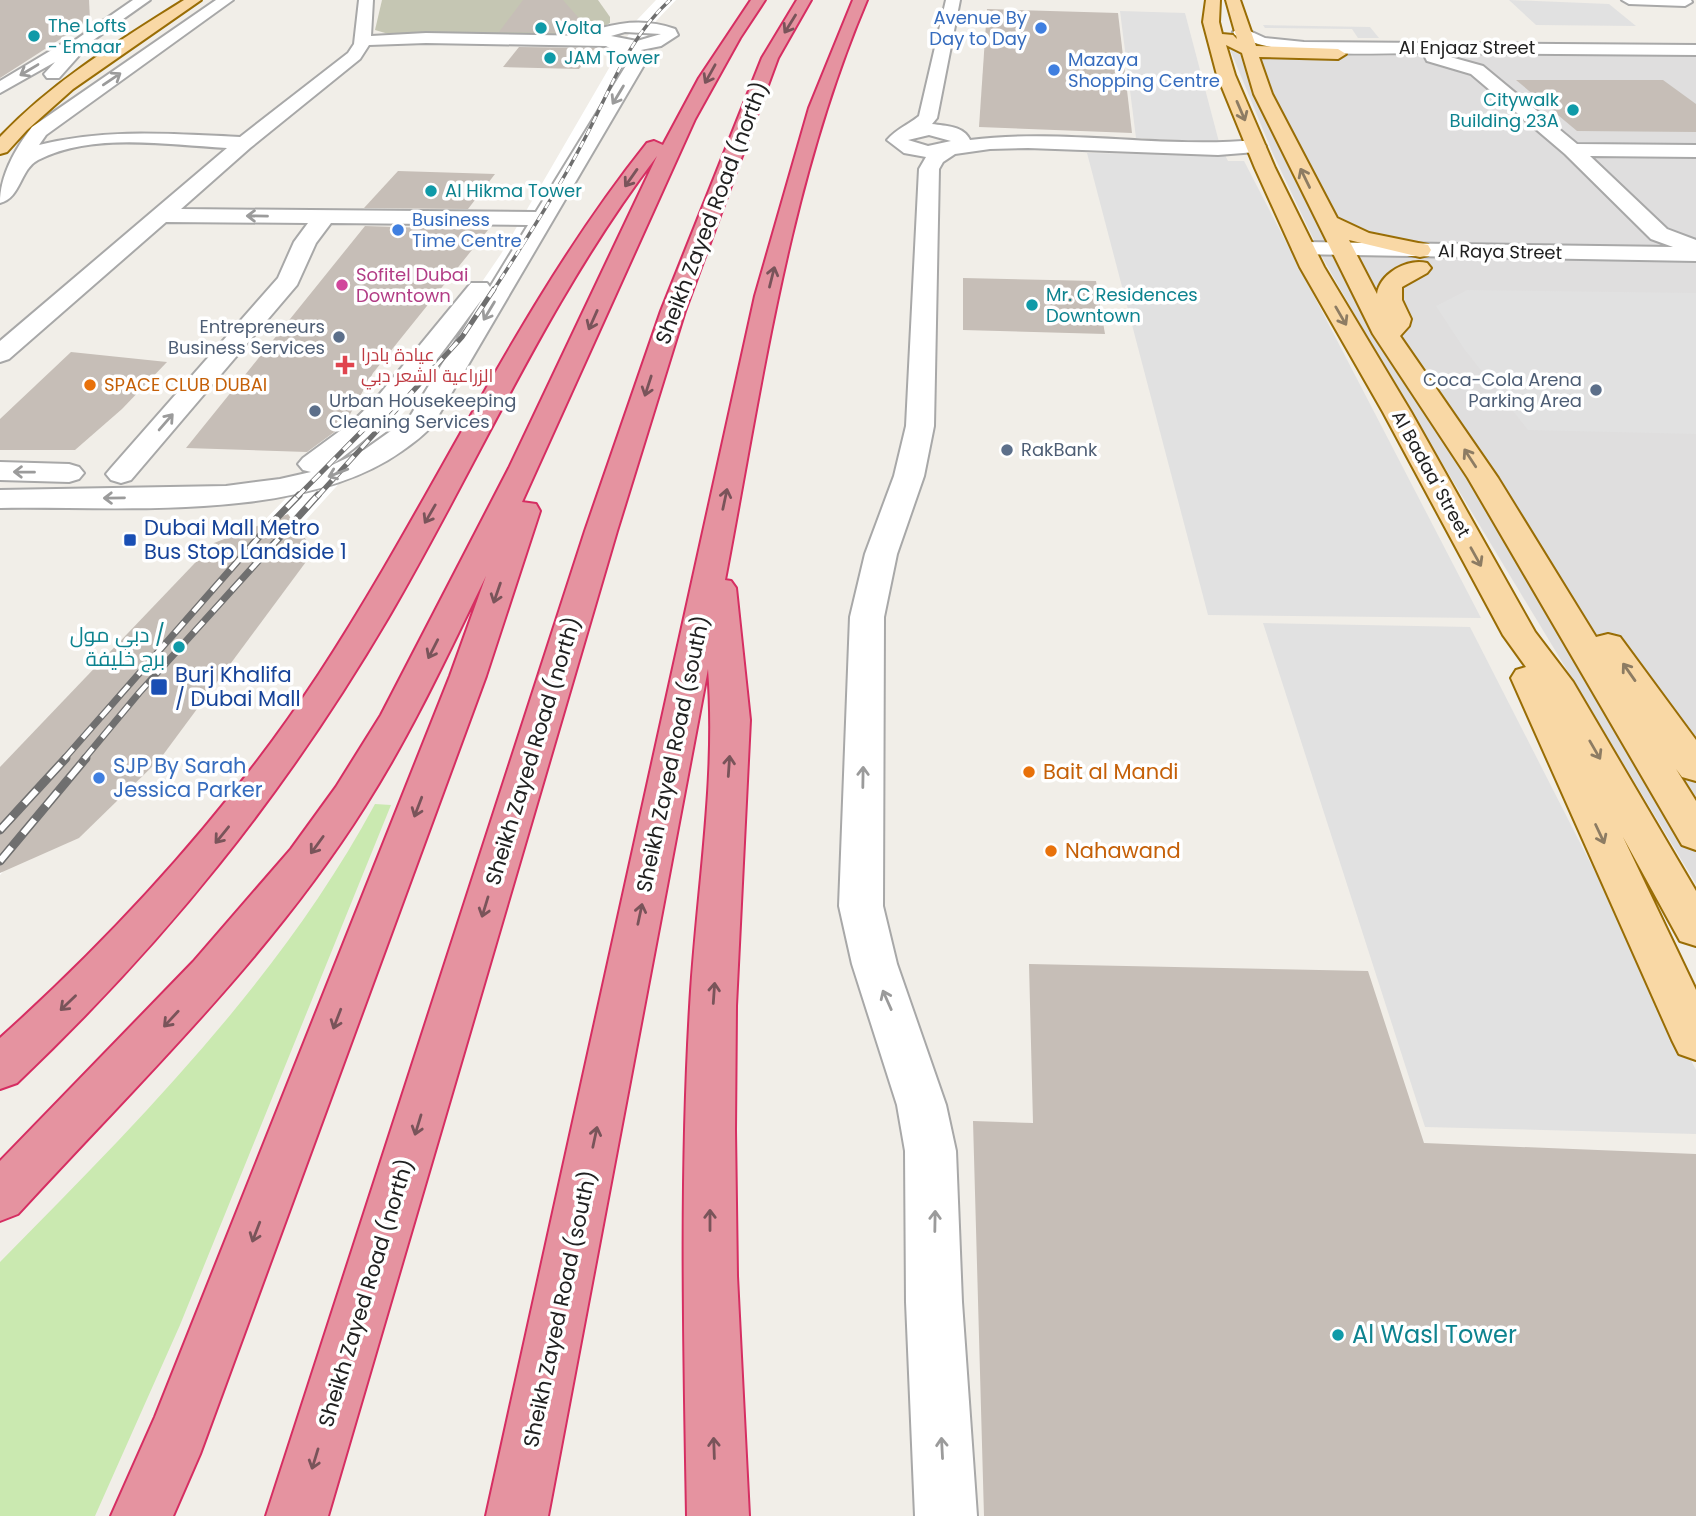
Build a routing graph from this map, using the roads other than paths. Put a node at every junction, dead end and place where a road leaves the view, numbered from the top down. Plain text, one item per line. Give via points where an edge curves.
1 (144, 0) edge
2 (168, 0) edge
3 (194, 0) edge
4 (219, 0) edge
5 (226, 0) edge
6 (366, 0) edge
7 (758, 0) edge
8 (804, 0) edge
9 (860, 0) edge
10 (953, 0) edge
11 (1629, 0) edge
12 (1220, 3) edge
13 (1688, 4) edge
14 (100, 27) junction
15 (610, 37) junction
16 (363, 39) junction
17 (1244, 41) junction
18 (1696, 50) edge
19 (1338, 54) junction
20 (1426, 55) junction
21 (1501, 56) junction
22 (1696, 60) edge
23 (1477, 70) junction
24 (53, 74) junction
25 (84, 74) junction
26 (1255, 78) junction
27 (5, 95) edge
28 (691, 108) junction
29 (929, 108) junction
30 (57, 118) junction
31 (98, 139) junction
32 (950, 140) junction
33 (244, 143) junction
34 (0, 148) edge
35 (1572, 150) junction
36 (1696, 151) edge
37 (1261, 157) junction
38 (23, 160) junction
39 (0, 197) edge
40 (159, 215) junction
41 (325, 216) junction
42 (545, 219) junction
43 (1326, 221) junction
44 (1659, 234) junction
45 (1696, 248) edge
46 (1634, 254) junction
47 (1696, 254) edge
48 (1308, 258) junction
49 (1346, 258) junction
50 (1419, 259) junction
51 (518, 263) junction
52 (1696, 271) edge
53 (1386, 334) junction
54 (0, 354) edge
55 (542, 435) junction
56 (0, 471) edge
57 (121, 474) junction
58 (0, 499) edge
59 (715, 551) junction
60 (1556, 600) junction
61 (1520, 635) junction
62 (1696, 768) edge
63 (1696, 835) edge
64 (1696, 929) edge
65 (1696, 1040) edge
66 (0, 1068) edge
67 (71, 1119) junction
68 (0, 1176) edge
69 (0, 1196) edge
70 (142, 1516) edge
71 (297, 1516) edge
72 (517, 1516) edge
73 (718, 1516) edge
74 (946, 1516) edge

1 - 14 street
2 - 24 main road
3 - 25 main road
4 - 25 street
30 -> 5 street
6 - 16 street
7 -> 28 highway
8 -> 71 highway, Sheikh Zayed Road (north) via 770,58 673,310
59 -> 9 highway, Sheikh Zayed Road (south) via 767,296 814,116
10 - 29 street
11 - 13 street
12 - 17 main road via 1228,40
12 -> 37 main road, Al Badaa' Street via 1211,22 1223,66
14 - 24 street
14 -> 27 street
15 - 15 street via 651,43 670,35 664,29 645,26
15 - 16 street
15 -> 42 street via 635,54 636,65
16 - 33 street via 347,62
17 - 18 street, Al Enjaaz Street via 1304,47
17 - 19 main road
17 - 26 main road, Al Badaa' Street
19 - 20 street, Al Enjaaz Street
19 - 26 street, Al Enjaaz Street via 1280,62
20 - 21 street, Al Enjaaz Street
20 - 23 street
21 - 22 street, Al Enjaaz Street
21 - 23 street via 1483,61
23 - 35 street
24 - 27 main road
25 - 34 main road
43 -> 26 main road, Al Badaa' Street
28 -> 55 highway
28 -> 66 highway via 635,172 575,261 372,617 268,778 162,906
29 - 32 street
29 - 32 street via 926,122 897,140 924,151
30 - 31 street via 65,132
30 - 38 street via 39,131 23,152
31 - 33 street
31 - 38 street via 50,146
32 - 37 street via 1198,150
74 -> 32 street via 929,1138 916,1079 867,945 861,906 867,617 881,554 916,451 929,169
33 - 40 street
35 - 36 street
35 - 44 street
37 - 48 main road, Al Badaa' Street
38 - 39 street via 16,178
41 -> 40 street
40 - 54 street
41 - 42 street
57 -> 41 street via 289,280 306,242
42 - 51 street
43 - 49 main road, Al Badaa' Street
43 - 50 main road
44 - 45 street
44 - 46 street via 1656,246
46 - 47 street, Al Raya Street
46 - 50 street, Al Raya Street
48 - 49 street, Al Raya Street
48 -> 61 main road, Al Badaa' Street
49 - 50 street, Al Raya Street
49 - 53 main road, Al Badaa' Street
50 - 52 street, Al Raya Street
50 - 53 main road via 1389,287 1388,297 1399,323
51 - 57 street via 489,277 372,421 313,464 259,476
51 -> 58 street via 420,423 358,465 323,479 243,494
60 -> 53 main road, Al Badaa' Street via 1483,478
55 -> 67 highway via 392,729 332,824 210,978
55 -> 70 highway via 541,467 468,676 179,1433
57 -> 56 street
72 -> 59 highway, Sheikh Zayed Road (south)
73 -> 59 highway via 710,1130 731,720
62 -> 60 main road via 1615,653
60 - 63 main road, Al Badaa' Street
61 -> 64 main road, Al Badaa' Street via 1563,694
61 -> 65 main road via 1520,652 1532,688
67 - 68 highway
67 - 69 highway

